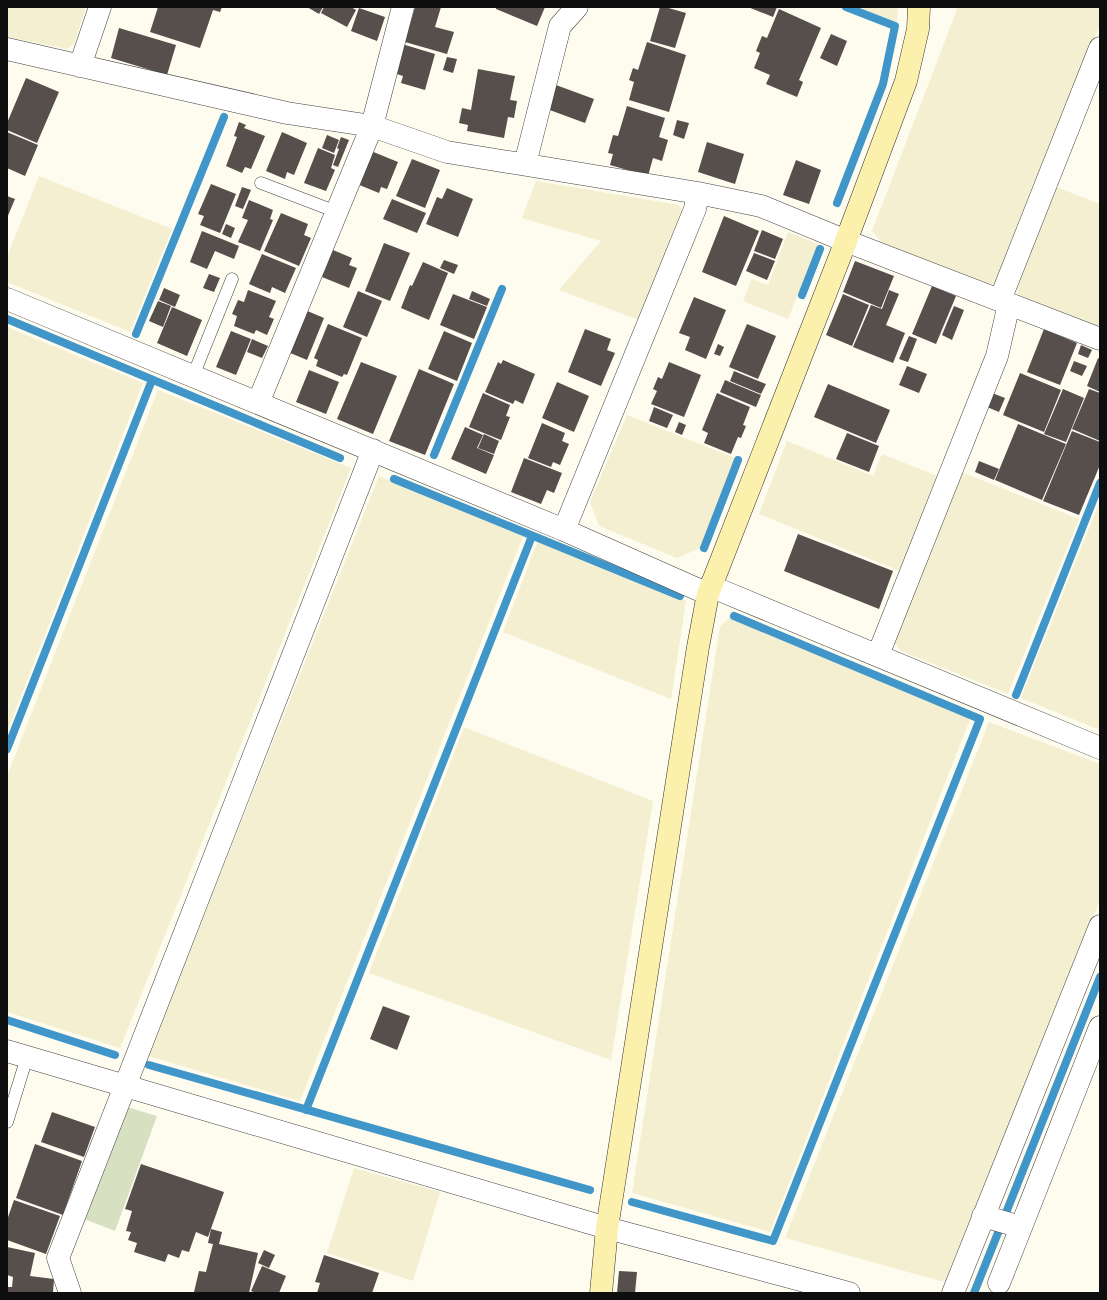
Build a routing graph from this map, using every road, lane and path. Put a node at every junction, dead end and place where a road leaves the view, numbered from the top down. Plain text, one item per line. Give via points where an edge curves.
1 (100, 7) edge
2 (403, 7) edge
3 (577, 7) edge
4 (919, 7) edge
5 (1100, 48) edge
6 (7, 49) edge
7 (80, 66) junction
8 (372, 126) junction
9 (525, 164) junction
10 (261, 183) dead end
11 (698, 193) junction
12 (337, 212) junction
13 (846, 240) junction
14 (232, 279) dead end
15 (7, 299) edge
16 (1005, 302) junction
17 (1100, 339) edge
18 (193, 376) junction
19 (258, 403) junction
20 (373, 450) junction
21 (564, 530) junction
22 (709, 590) junction
23 (878, 656) junction
24 (1100, 748) edge
25 (1100, 926) edge
26 (1100, 1027) edge
27 (17, 1054) edge
28 (125, 1087) junction
29 (7, 1122) edge
30 (988, 1218) junction
31 (1017, 1226) junction
32 (607, 1228) junction
33 (999, 1283) dead end
34 (818, 1289) edge
35 (70, 1293) edge
36 (601, 1293) edge
37 (849, 1293) edge
38 (953, 1293) edge

1 - 7 street
2 - 8 street
3 - 9 street via 560,26
4 - 13 street via 918,29 906,81
5 - 16 street
6 - 7 street
7 - 8 street via 287,113
8 - 9 street via 447,152
8 - 12 street
9 - 11 street
10 - 12 lane
11 - 13 street via 761,206
11 - 21 street via 692,217
12 - 19 street
13 - 16 street
13 - 22 street
14 - 18 lane
15 - 18 street
16 - 17 street
16 - 23 street via 997,356
18 - 19 street
19 - 20 street
20 - 21 street
20 - 28 street
21 - 22 street
22 - 23 street
22 - 32 street
23 - 24 street
25 - 30 street
26 - 31 street
27 - 28 street
27 - 29 lane
28 - 32 street
28 - 35 street via 58,1258
30 - 31 street
30 - 38 street
31 - 33 street
32 - 34 street
32 - 36 street
34 - 37 street

